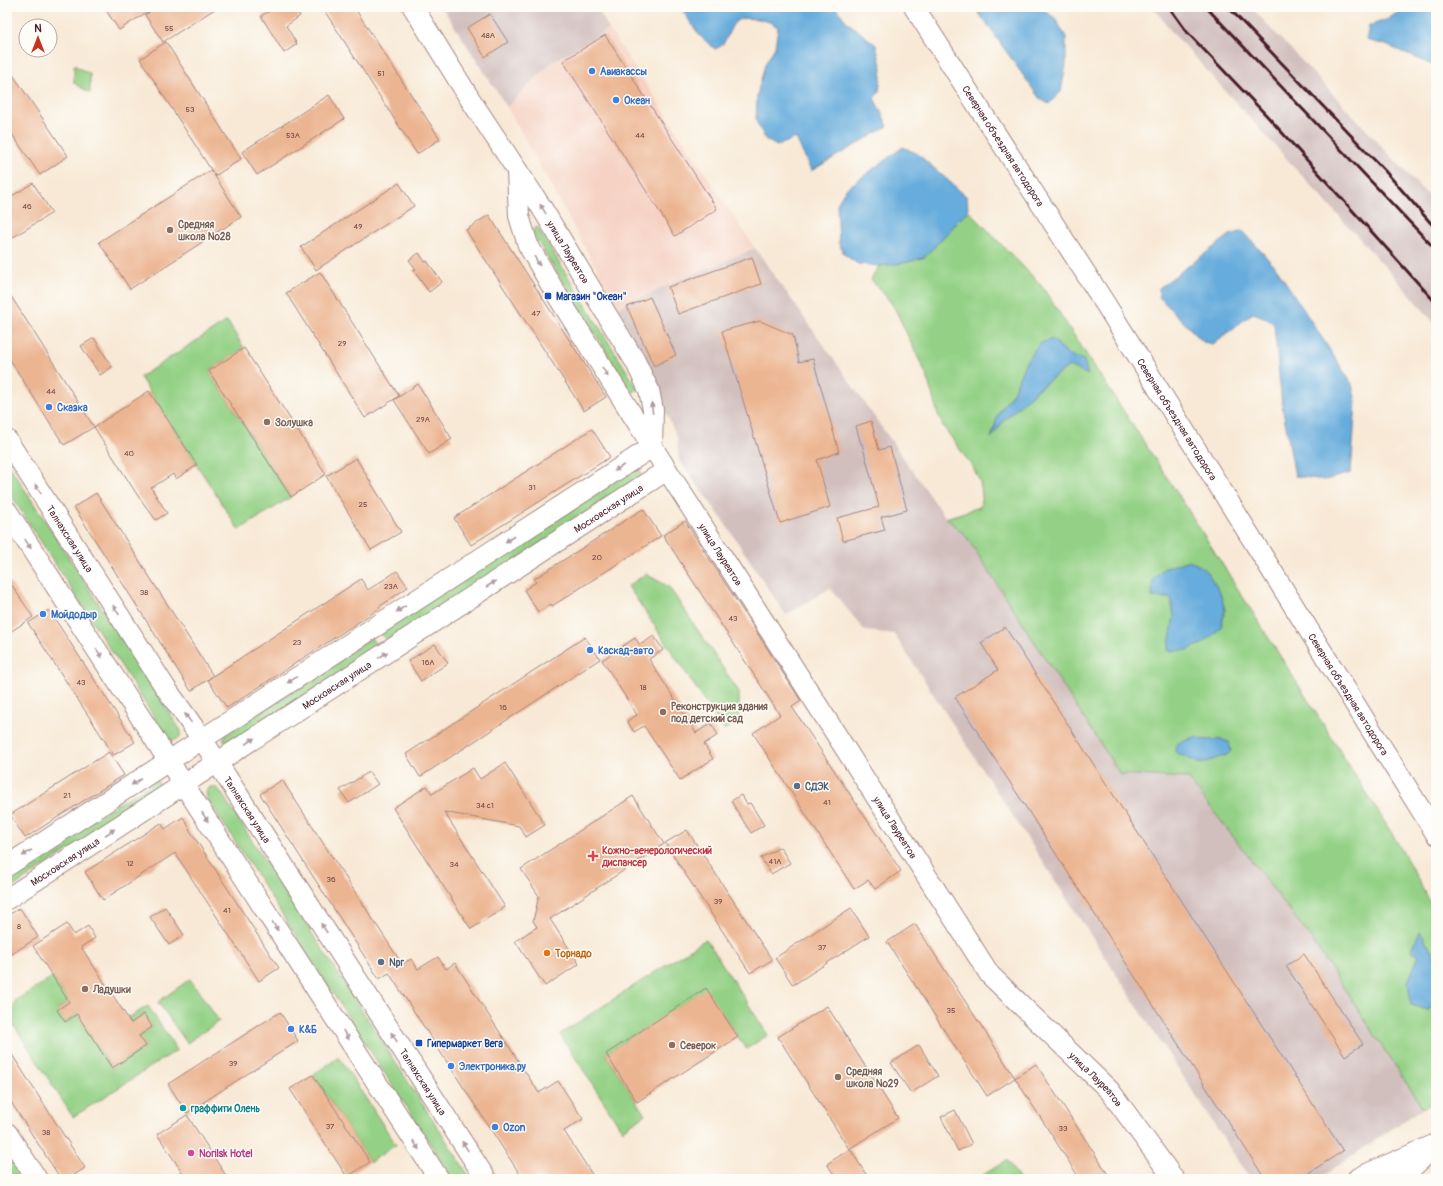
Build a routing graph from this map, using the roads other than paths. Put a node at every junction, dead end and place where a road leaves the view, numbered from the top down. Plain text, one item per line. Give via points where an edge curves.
1 (413, 7) edge
2 (914, 7) edge
3 (517, 170) junction
4 (7, 440) edge
5 (652, 447) junction
6 (667, 470) junction
7 (7, 511) edge
8 (202, 739) junction
9 (168, 761) junction
10 (217, 762) junction
11 (184, 784) junction
12 (1436, 834) edge
13 (7, 866) edge
14 (7, 899) edge
15 (7, 1133) edge
16 (1436, 1145) edge
17 (37, 1179) edge
18 (439, 1179) edge
19 (486, 1179) edge
20 (1174, 1179) edge
21 (1357, 1179) edge
22 (1400, 1179) edge

1 - 3 street, улица Лауреатов
2 - 12 street, Северная объездная автодорога via 1106,305
3 -> 5 street, улица Лауреатов via 519,216 528,245
5 -> 3 street, улица Лауреатов via 653,410 649,390 638,367 590,285
8 -> 4 street, Талнахская улица
5 - 6 street, улица Лауреатов
5 -> 8 street
10 -> 6 street, Московская улица
6 - 20 street, улица Лауреатов via 990,975 1110,1091
7 -> 9 street
8 - 9 street
8 - 10 street, Талнахская улица
9 - 11 street
9 -> 13 street
10 - 11 street, Московская улица
19 -> 10 street, Талнахская улица
14 -> 11 street, Московская улица
11 -> 18 street
15 - 17 street
16 - 21 street
16 - 22 street

